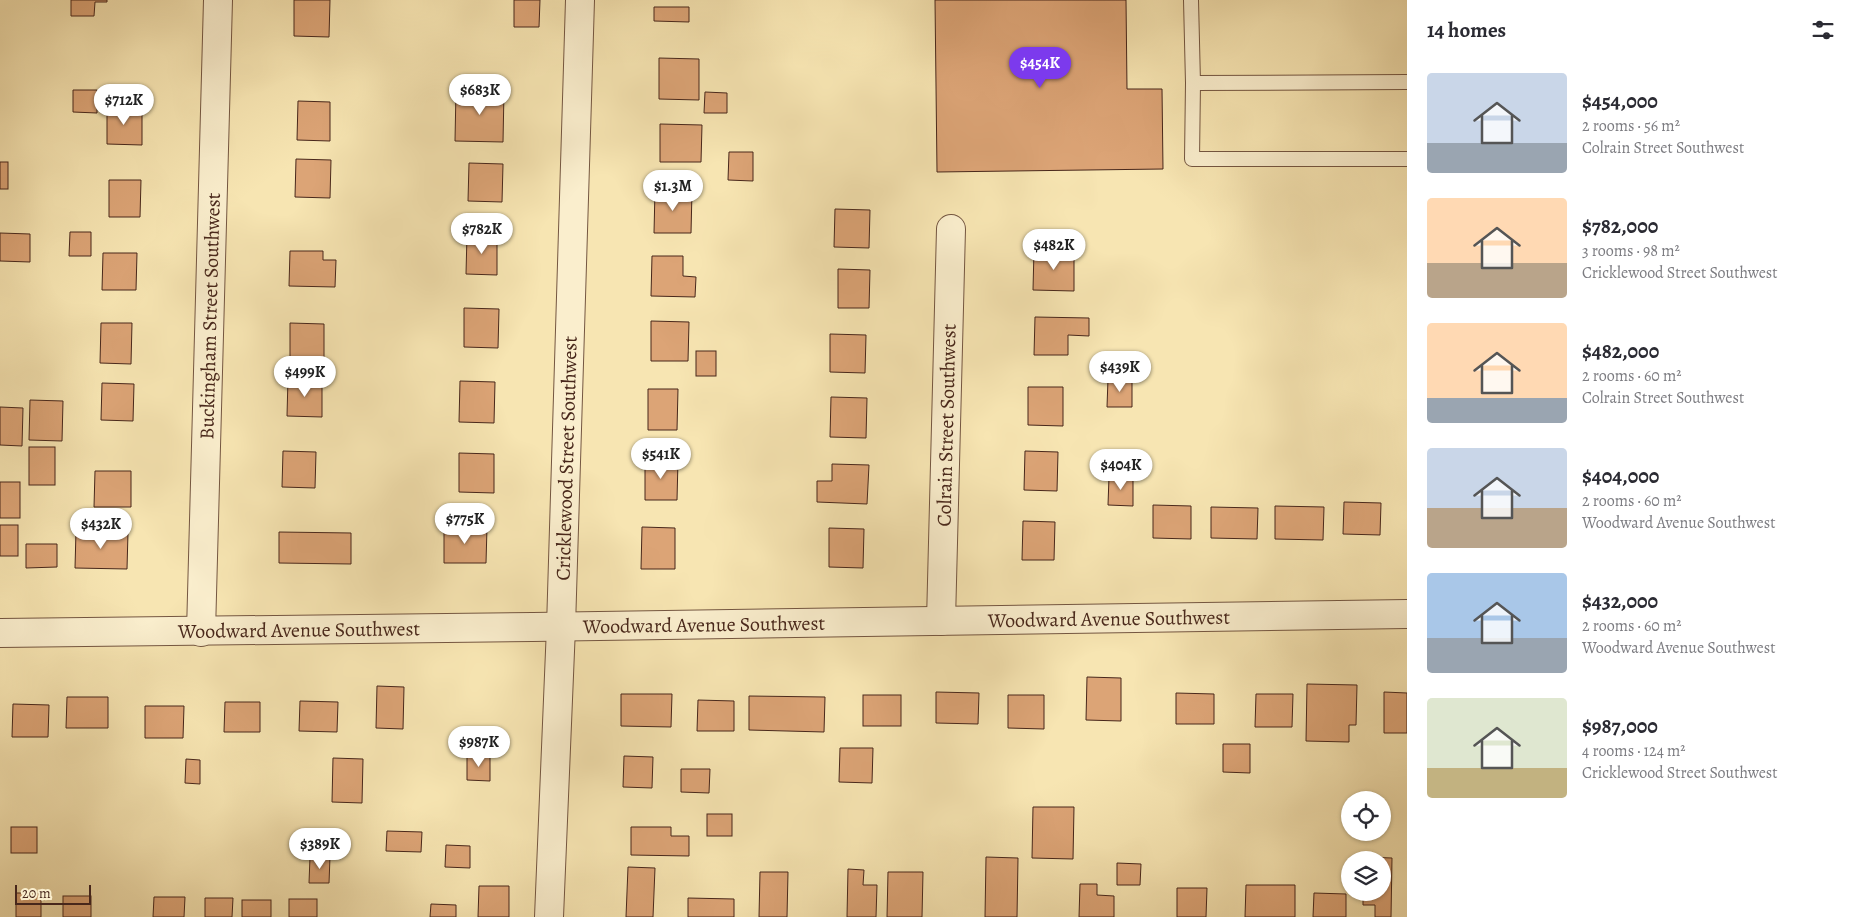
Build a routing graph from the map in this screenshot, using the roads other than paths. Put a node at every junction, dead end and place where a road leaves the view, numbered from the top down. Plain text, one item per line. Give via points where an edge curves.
1 (218, 0) edge
2 (580, 0) edge
3 (1192, 0) edge
4 (1407, 82) edge
5 (1193, 83) junction
6 (1407, 159) edge
7 (951, 229) dead end
8 (1407, 614) edge
9 (941, 621) junction
10 (560, 627) junction
11 (201, 632) junction
12 (0, 633) edge
13 (549, 917) edge

1 - 11 street, Buckingham Street Southwest
2 - 10 street, Cricklewood Street Southwest
3 - 5 lane
4 - 5 lane
5 - 6 lane via 1192,159
7 - 9 street, Colrain Street Southwest
8 - 9 street, Woodward Avenue Southwest
9 - 10 street, Woodward Avenue Southwest
10 - 11 street, Woodward Avenue Southwest
10 - 13 street, Cricklewood Street Southwest
11 - 12 street, Woodward Avenue Southwest

